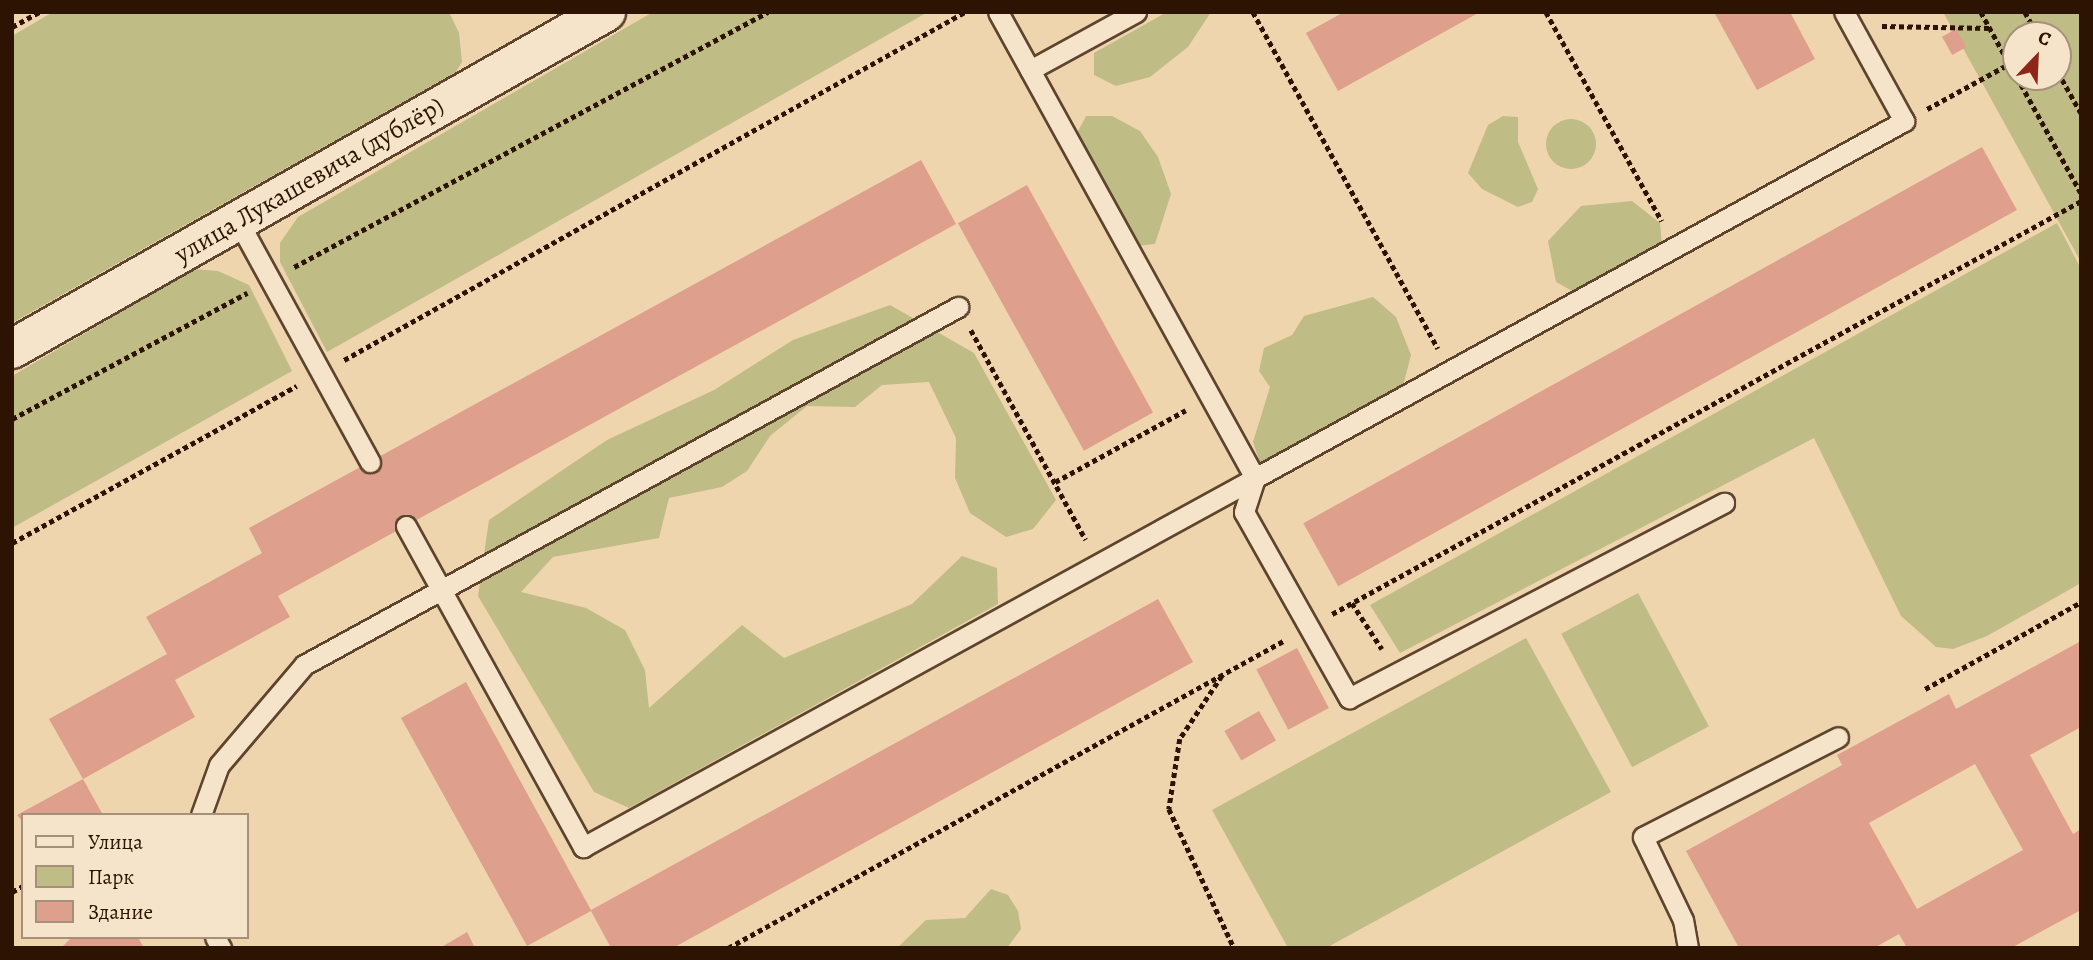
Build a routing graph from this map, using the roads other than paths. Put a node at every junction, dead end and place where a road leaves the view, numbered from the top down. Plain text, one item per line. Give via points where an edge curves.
1 (606, 12) edge
2 (998, 12) edge
3 (1136, 12) edge
4 (1844, 12) edge
5 (1030, 70) junction
6 (238, 221) junction
7 (958, 307) dead end
8 (12, 349) edge
9 (370, 461) dead end
10 (1255, 478) junction
11 (1724, 503) dead end
12 (406, 526) dead end
13 (441, 590) junction
14 (1838, 737) dead end
15 (202, 813) edge
16 (1688, 948) edge

1 - 6 street, улица Лукашевича (дублёр)
2 - 5 lane
3 - 5 lane
4 - 10 lane via 1904,121
5 - 10 lane
6 - 8 street, улица Лукашевича (дублёр)
6 - 9 lane
7 - 13 lane
10 - 11 lane via 1244,512 1349,698
10 - 13 lane via 583,846
12 - 13 lane
13 - 15 lane via 304,665 219,765
14 - 16 lane via 1643,837 1683,920

